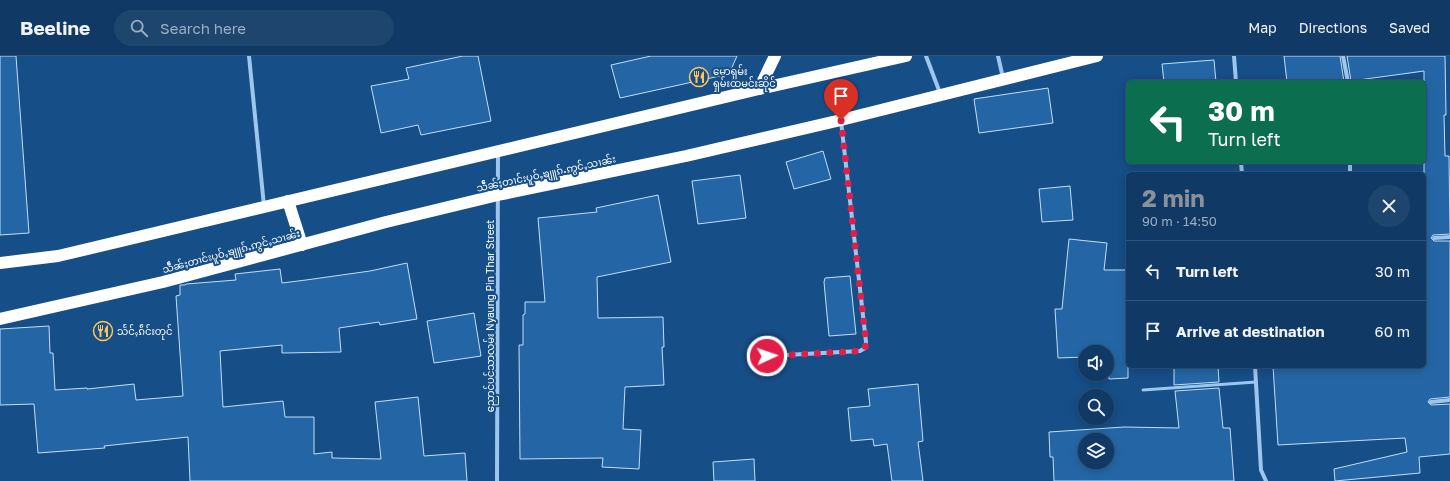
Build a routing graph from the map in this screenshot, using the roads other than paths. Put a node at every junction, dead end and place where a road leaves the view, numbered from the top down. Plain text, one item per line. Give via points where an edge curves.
1 (250, 56) edge
2 (775, 56) edge
3 (906, 56) edge
4 (926, 56) edge
5 (998, 56) edge
6 (1097, 56) edge
7 (1234, 56) edge
8 (1343, 56) edge
9 (1003, 80) junction
10 (1236, 80) edge
11 (1348, 80) edge
12 (759, 89) junction
13 (942, 96) junction
14 (841, 120) junction
15 (498, 151) junction
16 (498, 195) junction
17 (288, 201) junction
18 (264, 207) junction
19 (1450, 237) edge
20 (1434, 238) dead end
21 (302, 245) junction
22 (0, 263) edge
23 (0, 319) edge
24 (767, 356) dead end
25 (1255, 368) edge
26 (1256, 382) junction
27 (1143, 390) dead end
28 (1450, 400) edge
29 (1431, 402) dead end
30 (497, 481) edge
31 (1266, 481) edge

1 - 18 street
2 - 12 highway
3 - 12 highway
4 - 13 street
5 - 9 street
6 - 9 highway, သဵႅၼ်ႈတၢင်းပူဝ်ႇၶျူၵ်ႉဢွင်ႇသၢၼ်း
7 - 10 street
8 - 11 street
9 - 13 highway, သဵႅၼ်ႈတၢင်းပူဝ်ႇၶျူၵ်ႉဢွင်ႇသၢၼ်း
12 - 15 highway
13 - 14 highway, သဵႅၼ်ႈတၢင်းပူဝ်ႇၶျူၵ်ႉဢွင်ႇသၢၼ်း
14 - 16 highway, သဵႅၼ်ႈတၢင်းပူဝ်ႇၶျူၵ်ႉဢွင်ႇသၢၼ်း via 686,156
14 - 24 street via 865,348 860,351
15 - 16 street, ညောင်ပင်သာလမ်း Nyaung Pin Thar Street
15 - 17 highway
16 - 21 highway, သဵႅၼ်ႈတၢင်းပူဝ်ႇၶျူၵ်ႉဢွင်ႇသၢၼ်း
16 - 30 street, ညောင်ပင်သာလမ်း Nyaung Pin Thar Street
17 - 18 highway
17 - 21 highway
18 - 22 highway via 58,256
19 - 20 street
21 - 23 highway, သဵႅၼ်ႈတၢင်းပူဝ်ႇၶျူၵ်ႉဢွင်ႇသၢၼ်း via 163,282
25 - 26 street
26 - 27 lane
26 - 31 street via 1261,470
28 - 29 street

